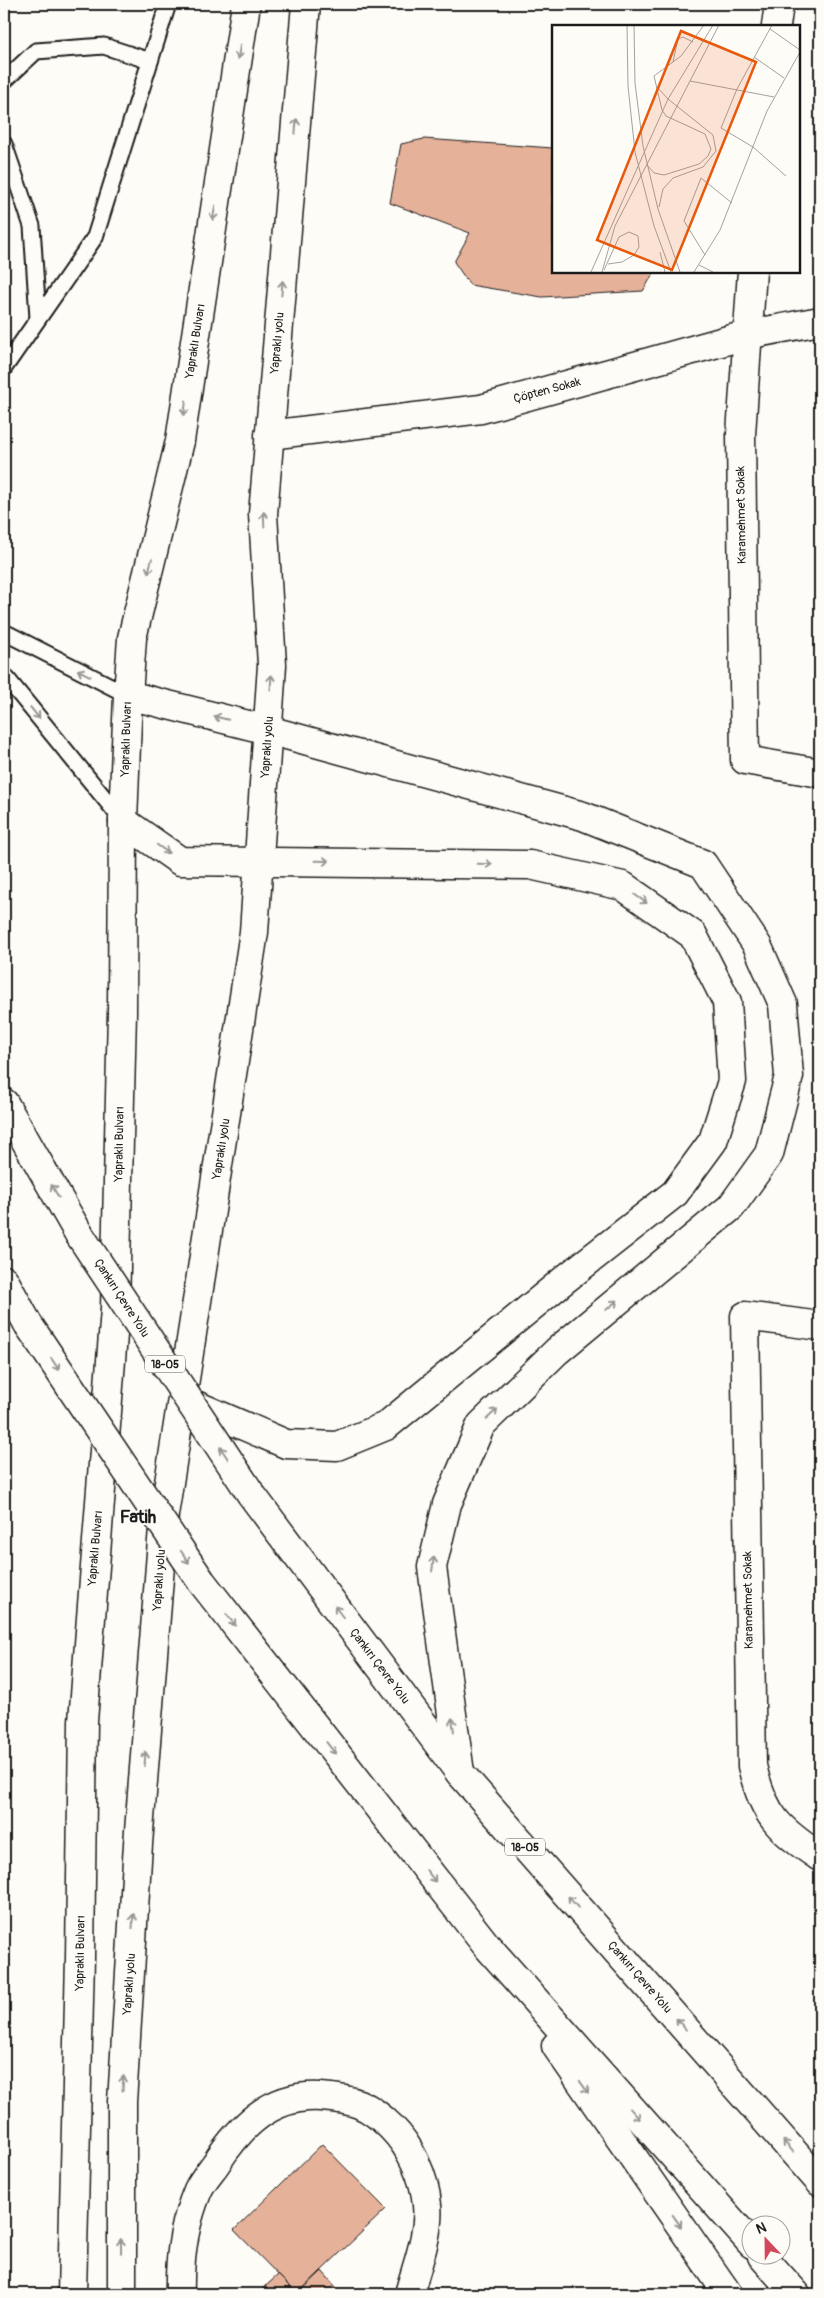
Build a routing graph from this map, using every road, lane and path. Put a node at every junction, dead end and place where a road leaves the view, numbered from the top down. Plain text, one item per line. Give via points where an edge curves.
1 (168, 4) edge
2 (246, 4) edge
3 (306, 4) edge
4 (779, 4) edge
5 (776, 25) edge
6 (150, 61) junction
7 (4, 81) edge
8 (4, 144) edge
9 (752, 272) edge
10 (38, 318) junction
11 (820, 321) edge
12 (746, 335) junction
13 (4, 368) edge
14 (269, 435) junction
15 (4, 632) edge
16 (4, 675) edge
17 (128, 695) junction
18 (268, 730) junction
19 (820, 773) edge
20 (123, 821) junction
21 (259, 860) junction
22 (4, 1103) edge
23 (4, 1280) edge
24 (820, 1326) edge
25 (191, 1403) junction
26 (460, 1773) junction
27 (820, 1857) edge
28 (487, 1946) junction
29 (820, 2182) edge
30 (742, 2233) edge
31 (771, 2266) edge
32 (72, 2294) edge
33 (122, 2294) edge
34 (180, 2294) edge
35 (408, 2294) edge
36 (728, 2294) edge
37 (796, 2294) edge

1 - 6 lane
2 -> 17 main road, Yapraklı Bulvarı via 180,440 132,638
14 -> 3 main road, Yapraklı yolu
4 - 5 main road
6 - 7 lane via 104,46 36,51
6 - 10 lane via 95,237
8 - 10 lane via 32,226
9 - 12 main road, Karamehmet Sokak
10 - 13 lane
11 - 12 main road, Çöpten Sokak
12 - 14 main road, Çöpten Sokak via 481,409
12 - 19 main road, Karamehmet Sokak via 741,434 746,760
18 -> 14 main road, Yapraklı yolu via 272,665 263,514
17 -> 15 lane
16 -> 20 lane
18 -> 17 main road
17 - 20 main road, Yapraklı Bulvarı
18 - 21 main road, Yapraklı yolu
26 -> 18 main road via 432,1567 447,1504 481,1425 557,1351 731,1207 769,1154 789,1076 783,1004 757,945 703,864 583,816
20 -> 21 main road via 180,861
20 - 32 main road, Yapraklı Bulvarı via 115,1309 83,1720
21 -> 25 main road via 530,864 622,886 693,935 727,1002 732,1082 713,1142 674,1193 386,1426 337,1446 286,1444
33 -> 21 main road, Yapraklı yolu via 122,2102 164,1515 254,932
25 -> 22 main road, Çankırı Çevre Yolu / 18-05, bridge via 79,1234
23 -> 28 main road, bridge via 28,1324 201,1581
24 - 27 main road, Karamehmet Sokak via 744,1316 752,1766 758,1792 770,1816 788,1836
26 -> 25 main road, Çankırı Çevre Yolu / 18-05, bridge via 251,1494
29 -> 26 main road, Çankırı Çevre Yolu / 18-05
28 -> 30 main road
28 -> 36 main road
31 - 37 main road
34 - 35 main road via 179,2264 198,2190 225,2149 251,2120 276,2104 304,2096 342,2098 373,2110 400,2137 419,2170 427,2206 423,2242

